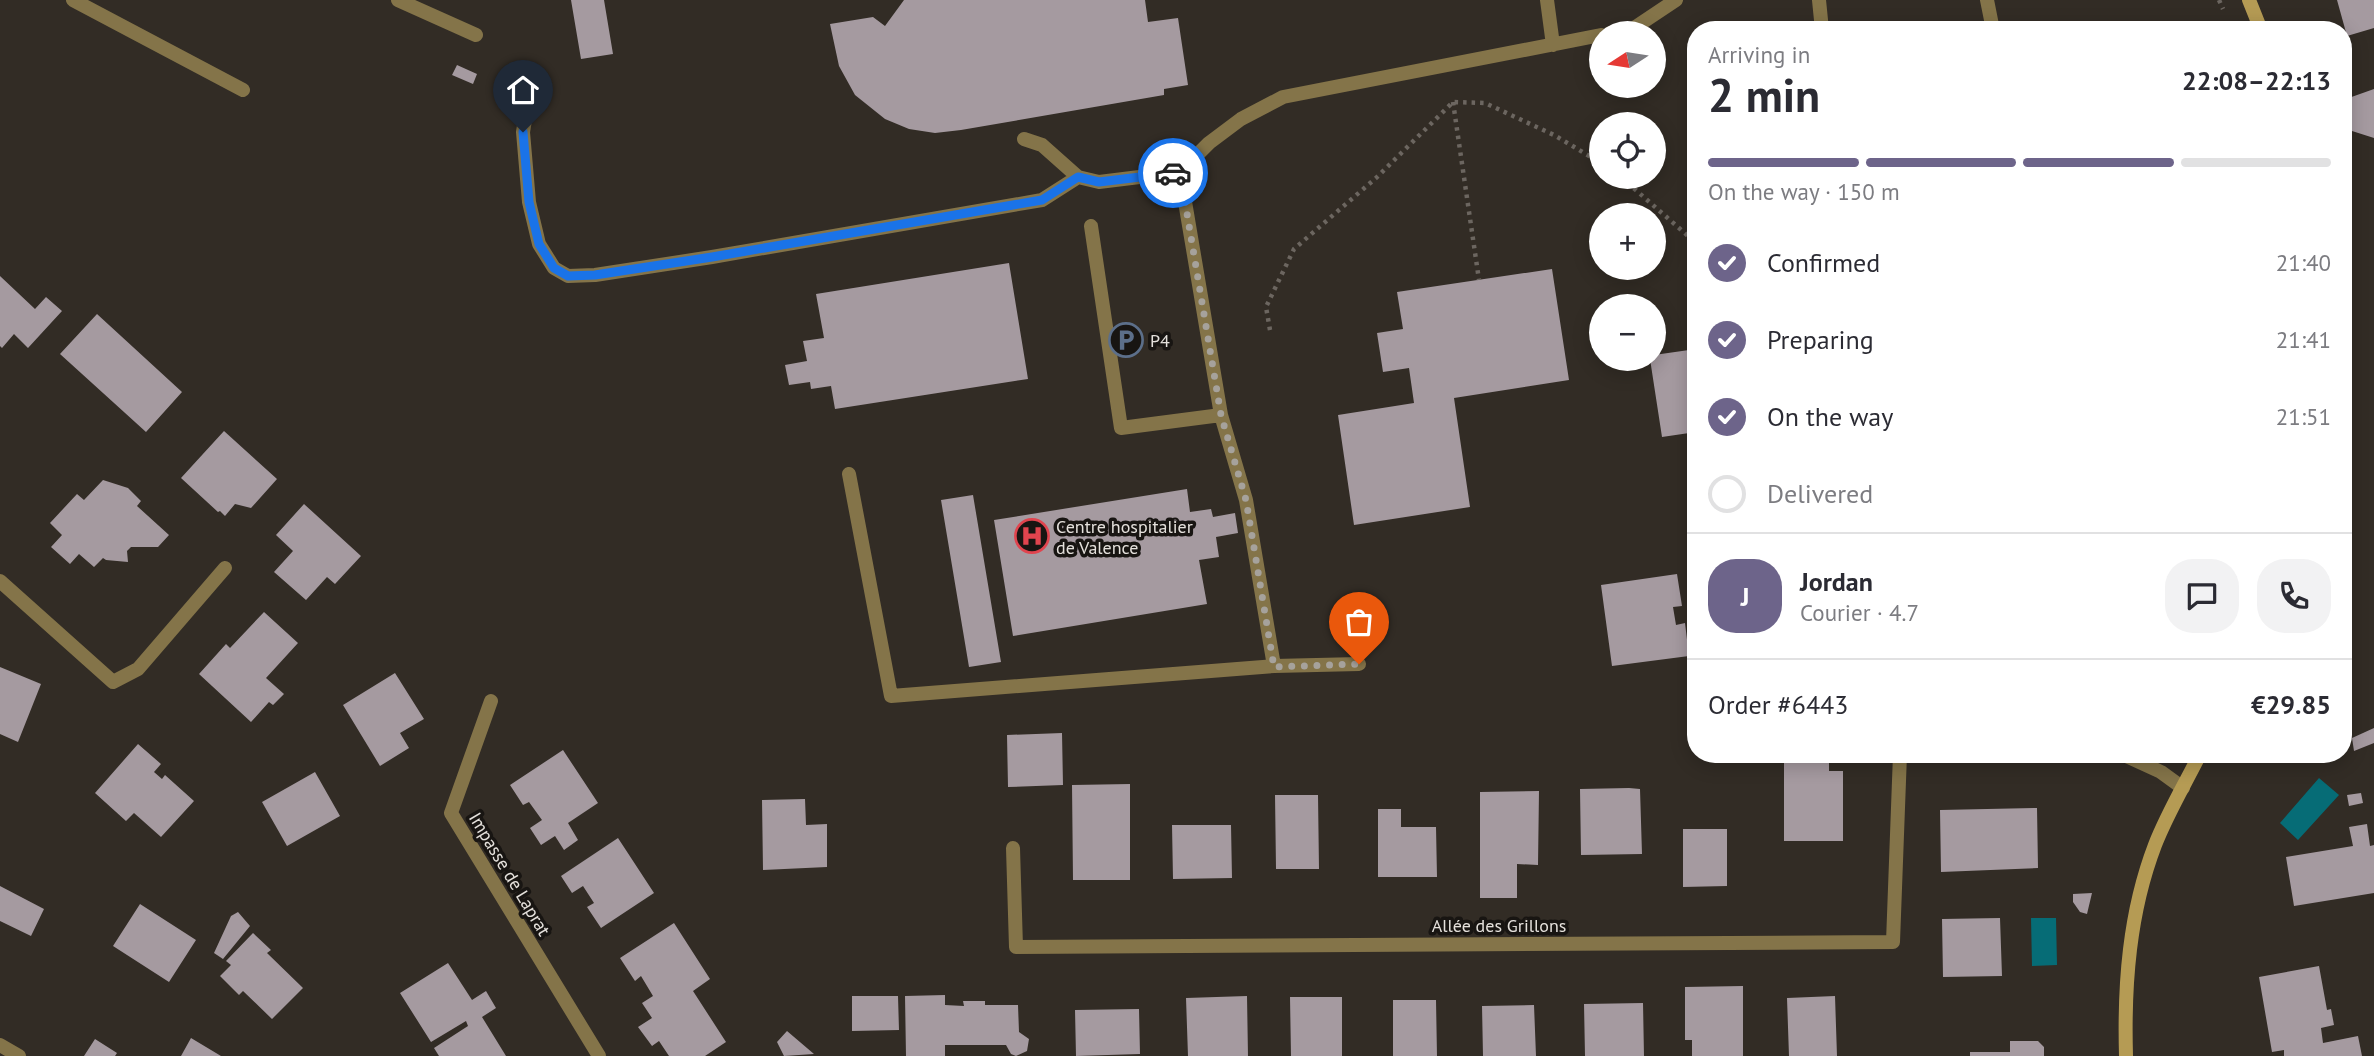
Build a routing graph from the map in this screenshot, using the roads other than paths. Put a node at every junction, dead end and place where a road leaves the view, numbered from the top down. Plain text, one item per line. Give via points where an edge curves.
1 (74, 0) edge
2 (398, 0) edge
3 (1547, 0) edge
4 (1676, 0) edge
5 (1819, 0) edge
6 (1987, 0) edge
7 (2249, 0) edge
8 (1644, 21) edge
9 (1821, 21) edge
10 (1991, 21) edge
11 (2257, 21) edge
12 (476, 35) dead end
13 (1589, 38) edge
14 (1553, 45) junction
15 (533, 71) dead end
16 (243, 90) dead end
17 (1024, 139) dead end
18 (1180, 172) junction
19 (1078, 177) junction
20 (1090, 226) dead end
21 (1221, 415) junction
22 (849, 474) dead end
23 (225, 568) dead end
24 (0, 581) edge
25 (1359, 664) dead end
26 (1274, 667) junction
27 (491, 701) dead end
28 (1900, 763) edge
29 (2142, 763) edge
30 (2196, 763) edge
31 (2183, 788) junction
32 (1013, 848) dead end
33 (0, 1045) edge
34 (19, 1056) edge
35 (599, 1056) edge
36 (2126, 1056) edge

1 - 16 street
2 - 12 street
3 - 14 street
4 - 8 street
5 - 9 street
6 - 10 street
7 - 11 main road
13 - 14 street
14 - 18 street via 1283,97 1241,119
15 - 19 street via 523,132 529,202 539,244 554,268 568,276 712,257 1042,200
17 - 19 street via 1042,145
18 - 19 street via 1099,182
18 - 21 street
20 - 21 street via 1121,428
21 - 26 street via 1246,500
22 - 26 street via 891,696
23 - 24 street via 138,669 113,682
25 - 26 street
27 - 35 street, Impasse de Laprat via 451,813
28 - 32 street, Allée des Grillons via 1893,942 1016,947
29 - 31 street
30 - 31 main road
31 - 36 main road via 2155,846 2134,917 2125,999
33 - 34 street

